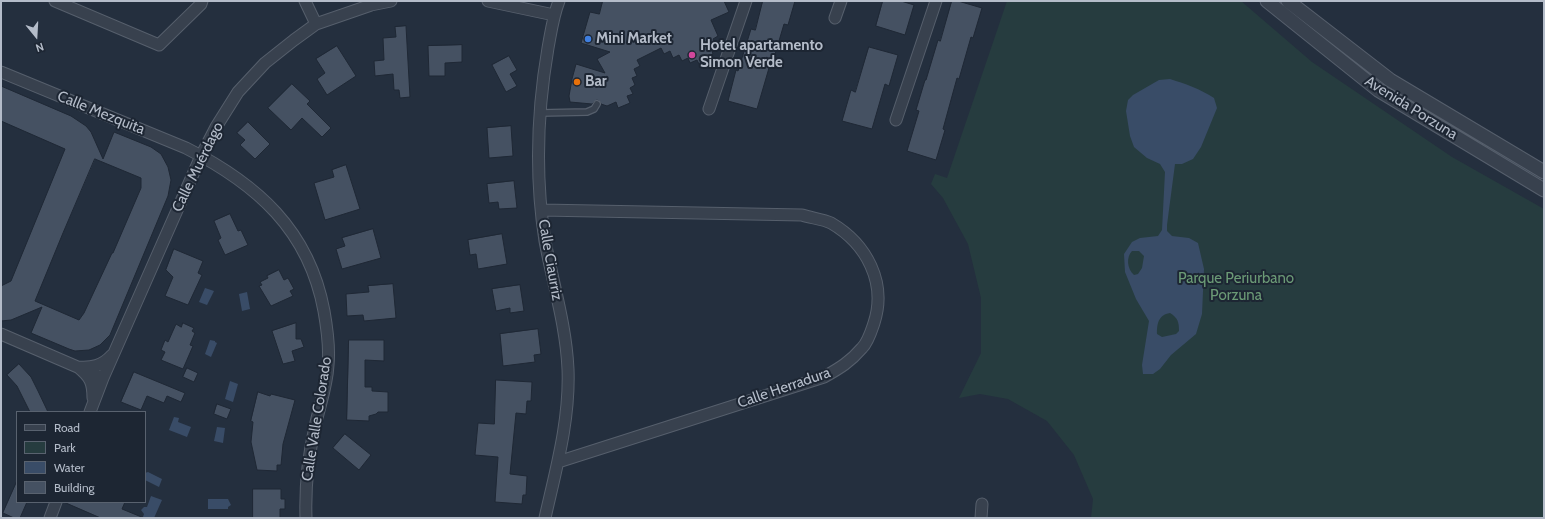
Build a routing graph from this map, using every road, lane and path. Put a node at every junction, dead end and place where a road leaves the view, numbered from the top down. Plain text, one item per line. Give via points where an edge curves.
1 (55, 1) edge
2 (202, 1) edge
3 (305, 1) edge
4 (391, 1) edge
5 (488, 1) edge
6 (559, 1) edge
7 (746, 1) edge
8 (841, 1) edge
9 (936, 1) edge
10 (1267, 1) edge
11 (1288, 1) edge
12 (554, 15) junction
13 (835, 18) dead end
14 (316, 24) junction
15 (1, 72) edge
16 (597, 104) dead end
17 (709, 108) dead end
18 (540, 113) junction
19 (896, 120) dead end
20 (201, 156) junction
21 (1544, 172) edge
22 (1544, 190) edge
23 (542, 210) junction
24 (1, 334) edge
25 (110, 358) junction
26 (78, 367) junction
27 (98, 376) junction
28 (93, 391) junction
29 (92, 408) edge
30 (558, 462) junction
31 (56, 503) edge
32 (982, 504) dead end
33 (50, 518) edge
34 (306, 518) edge
35 (545, 518) edge
36 (981, 518) edge

1 - 2 street via 159,45
3 - 14 street
4 - 14 street, Calle Muérdago via 371,5
5 - 12 street
6 - 12 street, Calle Ciaurriz
7 - 17 street
8 - 13 street
9 - 19 street
10 - 22 street, Avenida Porzuna via 1378,90
11 - 21 street, Avenida Porzuna via 1390,80
12 - 18 street, Calle Ciaurriz via 543,75
14 - 20 street, Calle Muérdago via 265,63 238,92
15 - 20 street, Calle Mezquita
16 - 18 lane via 594,109 587,112
18 - 23 street, Calle Ciaurriz via 538,152
20 - 25 street, Calle Muérdago
20 - 34 street, Calle Valle Colorado via 247,185 276,213 304,251 318,284 326,320 328,365 308,464
23 - 30 street, Calle Ciaurriz via 565,337 568,369 567,408
23 - 30 street, Calle Herradura via 802,215 830,222 852,239 865,255 874,272 879,295 876,317 864,347 846,365 824,377
24 - 26 street
25 - 26 street via 90,368
25 - 27 street
26 - 27 street
26 - 28 street via 88,376
27 - 28 street
27 - 29 street
28 - 29 street
30 - 35 street, Calle Ciaurriz
31 - 33 street
32 - 36 street

